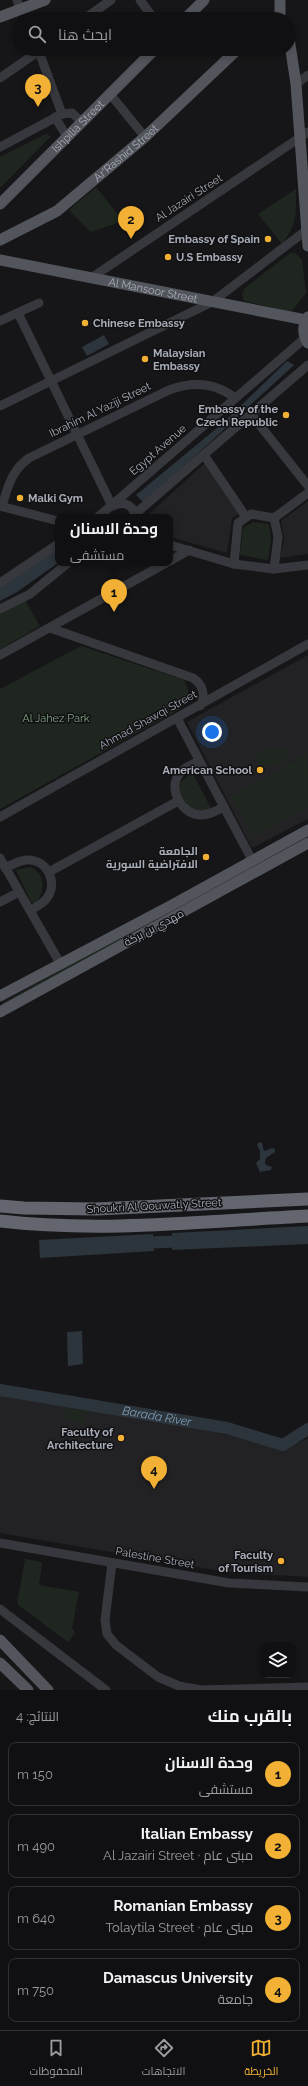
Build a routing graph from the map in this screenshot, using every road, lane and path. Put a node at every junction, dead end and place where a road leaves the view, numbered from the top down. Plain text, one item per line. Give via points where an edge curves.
1 (45, 0) edge
2 (110, 0) edge
3 (140, 0) edge
4 (204, 0) edge
5 (280, 0) edge
6 (19, 4) edge
7 (94, 12) edge
8 (149, 12) edge
9 (192, 12) edge
10 (281, 12) edge
11 (0, 17) edge
12 (31, 56) edge
13 (42, 56) edge
14 (148, 56) edge
15 (231, 56) edge
16 (292, 56) edge
17 (308, 75) edge
18 (0, 78) edge
19 (296, 84) junction
20 (110, 94) junction
21 (58, 116) junction
22 (82, 122) junction
23 (304, 136) edge
24 (67, 137) junction
25 (145, 137) junction
26 (0, 147) edge
27 (0, 204) edge
28 (307, 230) edge
29 (0, 240) edge
30 (308, 246) edge
31 (0, 260) edge
32 (91, 278) junction
33 (212, 302) junction
34 (39, 303) dead end
35 (18, 313) junction
36 (307, 319) edge
37 (0, 321) edge
38 (306, 340) edge
39 (308, 365) edge
40 (51, 381) junction
41 (235, 398) junction
42 (0, 406) edge
43 (251, 414) junction
44 (77, 435) junction
45 (204, 455) junction
46 (308, 486) edge
47 (308, 492) edge
48 (1, 506) edge
49 (112, 506) junction
50 (102, 514) edge
51 (108, 514) edge
52 (135, 514) edge
53 (136, 514) edge
54 (246, 517) junction
55 (274, 518) junction
56 (55, 520) edge
57 (55, 546) edge
58 (173, 546) edge
59 (189, 550) junction
60 (173, 559) edge
61 (234, 564) junction
62 (308, 565) edge
63 (64, 566) edge
64 (158, 566) edge
65 (274, 568) junction
66 (0, 583) edge
67 (0, 610) edge
68 (50, 628) junction
69 (308, 644) edge
70 (0, 656) edge
71 (200, 706) junction
72 (177, 718) junction
73 (199, 761) junction
74 (178, 801) junction
75 (224, 807) junction
76 (0, 816) edge
77 (308, 830) edge
78 (308, 843) edge
79 (0, 858) edge
80 (252, 860) junction
81 (5, 868) junction
82 (49, 872) junction
83 (19, 892) junction
84 (184, 898) junction
85 (0, 902) edge
86 (172, 905) junction
87 (30, 910) junction
88 (189, 910) junction
89 (177, 916) junction
90 (61, 965) junction
91 (0, 996) edge
92 (0, 1012) edge
93 (308, 1199) edge
94 (0, 1206) edge
95 (308, 1216) edge
96 (0, 1221) edge
97 (0, 1543) edge
98 (112, 1563) junction
99 (308, 1587) edge
100 (0, 1609) edge
101 (0, 1640) edge
102 (0, 1663) edge
103 (308, 1687) edge
104 (28, 1690) edge
105 (48, 1690) edge
106 (106, 1690) edge

1 - 6 main road
2 - 7 street
3 - 8 street
4 - 9 main road
5 - 10 main road
6 - 11 main road
12 - 18 street
13 - 21 street
14 - 20 main road, Ishpilia Street
15 - 25 main road, Ar'Rashid Street
16 - 19 main road
17 - 19 street
19 - 23 main road
20 - 22 main road, Ishpilia Street
20 - 25 street
21 - 22 street via 72,113
21 - 24 street
21 - 26 street
22 - 24 main road, Ishpilia Street
23 - 28 main road
23 - 32 street, Al Jazairi Street
24 - 27 main road, Ishpilia Street
25 - 29 main road, Ar'Rashid Street via 57,211
28 - 30 main road
28 - 33 street
31 - 32 main road, Al Mansoor Street
32 - 33 main road, Al Mansoor Street
33 - 36 main road, Al Mansoor Street
33 - 40 street
34 - 35 street
35 - 37 street
35 - 40 street
36 - 38 main road via 304,326
38 - 41 street, Egypt Avenue
39 - 43 street
40 - 42 street
40 - 44 street
41 - 44 street, Ibrahim Al Yaziji Street via 226,391 210,385 179,386
41 - 49 street, Egypt Avenue
43 - 45 street
43 - 46 street
44 - 48 street, Ibrahim Al Yaziji Street via 23,462 11,477
44 - 49 street
45 - 53 street
45 - 54 street
47 - 55 street
48 - 56 street
49 - 50 street, Egypt Avenue
49 - 51 street
49 - 52 street via 126,504
54 - 55 street via 251,514
54 - 61 street via 238,523
55 - 65 street via 278,537
57 - 66 street
58 - 59 street
59 - 60 street
59 - 61 street
61 - 65 street
62 - 65 street
63 - 67 street via 30,594
64 - 68 street
68 - 70 street
68 - 71 street via 193,678 200,683 203,690
69 - 71 street, Ahmad Shawqi Street
71 - 72 street, Ahmad Shawqi Street
72 - 73 street
72 - 76 street, Ahmad Shawqi Street
73 - 74 street via 182,770 177,778 175,792
73 - 75 street
74 - 75 street via 193,814 210,814
74 - 82 street
75 - 80 street
77 - 80 main road
78 - 88 main road, مهدي بن بركة
79 - 81 street
80 - 84 main road
81 - 82 street via 26,860 43,865
81 - 83 street
82 - 87 street via 52,890 44,902
83 - 85 street
83 - 87 street
84 - 86 main road
84 - 88 main road
86 - 89 main road
86 - 90 main road
87 - 90 street
88 - 89 main road, مهدي بن بركة
89 - 92 main road, مهدي بن بركة
90 - 91 main road
93 - 94 highway, Shoukri Al Qouwatly Street via 96,1210
95 - 96 highway, Shoukri Al Qouwatly Street via 105,1226
97 - 98 street, Palestine Street
98 - 99 street, Palestine Street via 229,1583
98 - 103 street via 105,1620 107,1634 116,1645 158,1677 179,1686 201,1690
100 - 106 street
101 - 105 main road
102 - 104 main road

